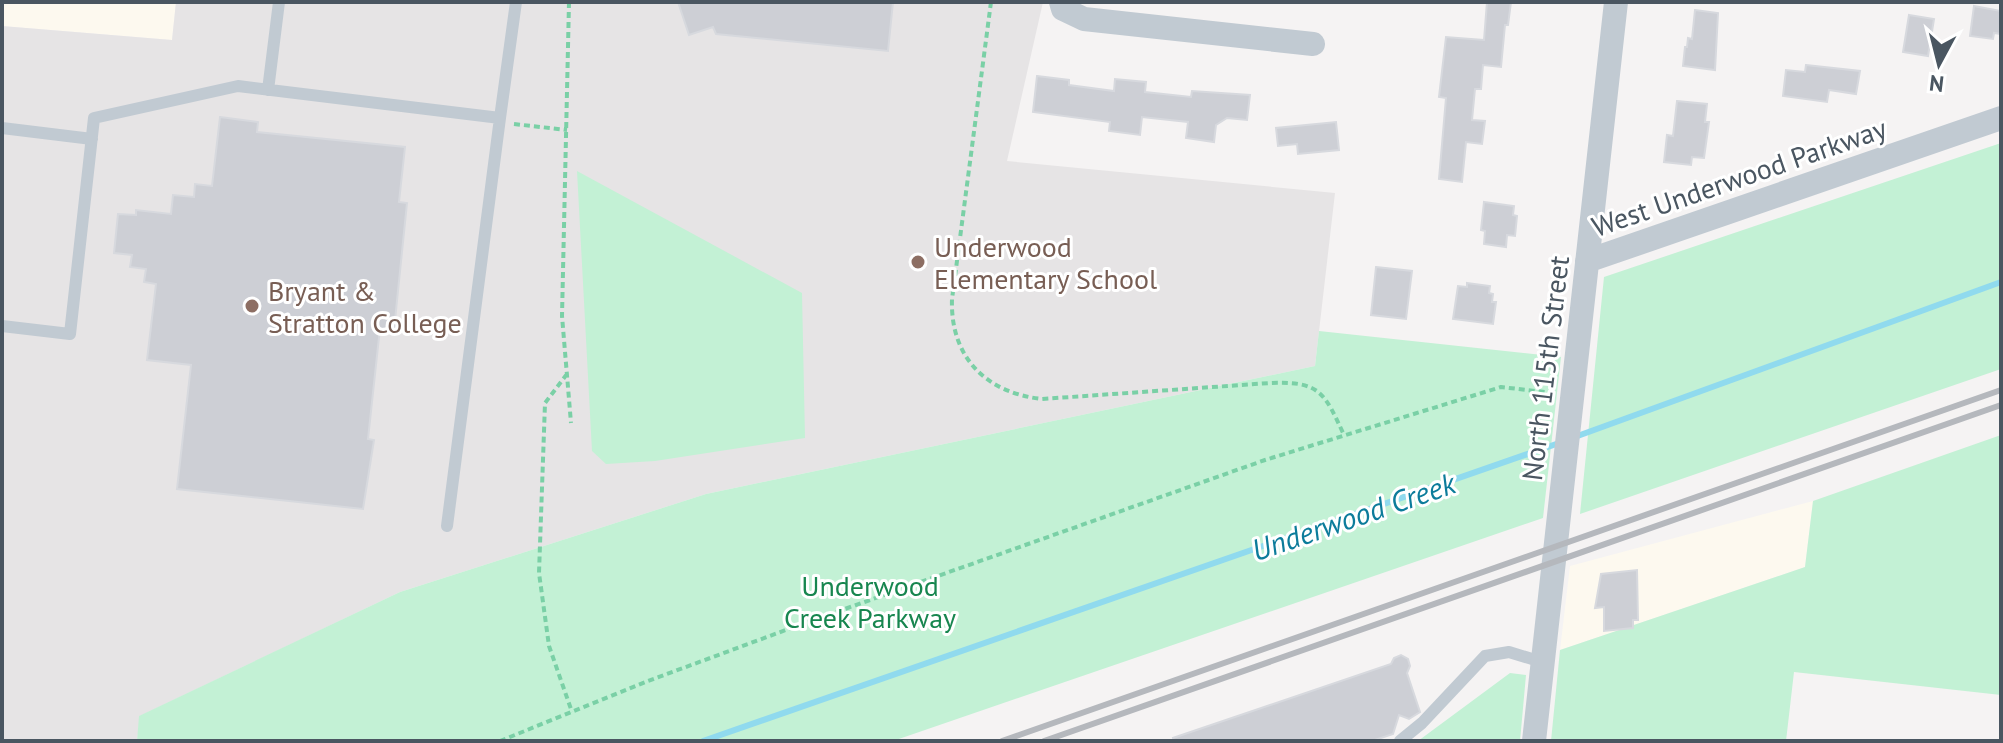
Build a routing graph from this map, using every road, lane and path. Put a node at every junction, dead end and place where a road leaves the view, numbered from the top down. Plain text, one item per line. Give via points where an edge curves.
1 (279, 2) edge
2 (516, 2) edge
3 (569, 2) edge
4 (991, 2) edge
5 (1616, 2) edge
6 (1062, 6) edge
7 (1313, 44) dead end
8 (268, 90) junction
9 (2001, 118) edge
10 (499, 120) junction
11 (2, 128) edge
12 (567, 130) junction
13 (92, 139) junction
14 (1587, 261) junction
15 (2, 326) edge
16 (568, 374) junction
17 (1570, 406) junction
18 (571, 423) dead end
19 (1344, 435) junction
20 (447, 526) dead end
21 (1542, 662) junction
22 (572, 712) junction
23 (500, 741) edge
24 (1400, 741) edge
25 (1534, 741) edge

1 - 8 lane
2 - 10 lane
3 - 12 path
4 - 19 path via 952,299 953,328 968,360 989,381 1027,398 1304,384 1323,396
5 - 14 street, North 115th Street
6 - 7 street via 1084,19
8 - 10 lane
8 - 13 lane via 238,86 94,118
9 - 14 street, West Underwood Parkway
10 - 12 path
10 - 20 lane
11 - 13 lane
12 - 16 path via 562,316
13 - 15 lane via 70,334
14 - 17 street, North 115th Street
16 - 18 path
16 - 22 path via 545,403 539,573 549,646
17 - 19 path via 1501,387
17 - 21 street, North 115th Street
19 - 22 path via 794,627
21 - 24 lane via 1509,652 1485,656
21 - 25 street, North 115th Street
22 - 23 path

